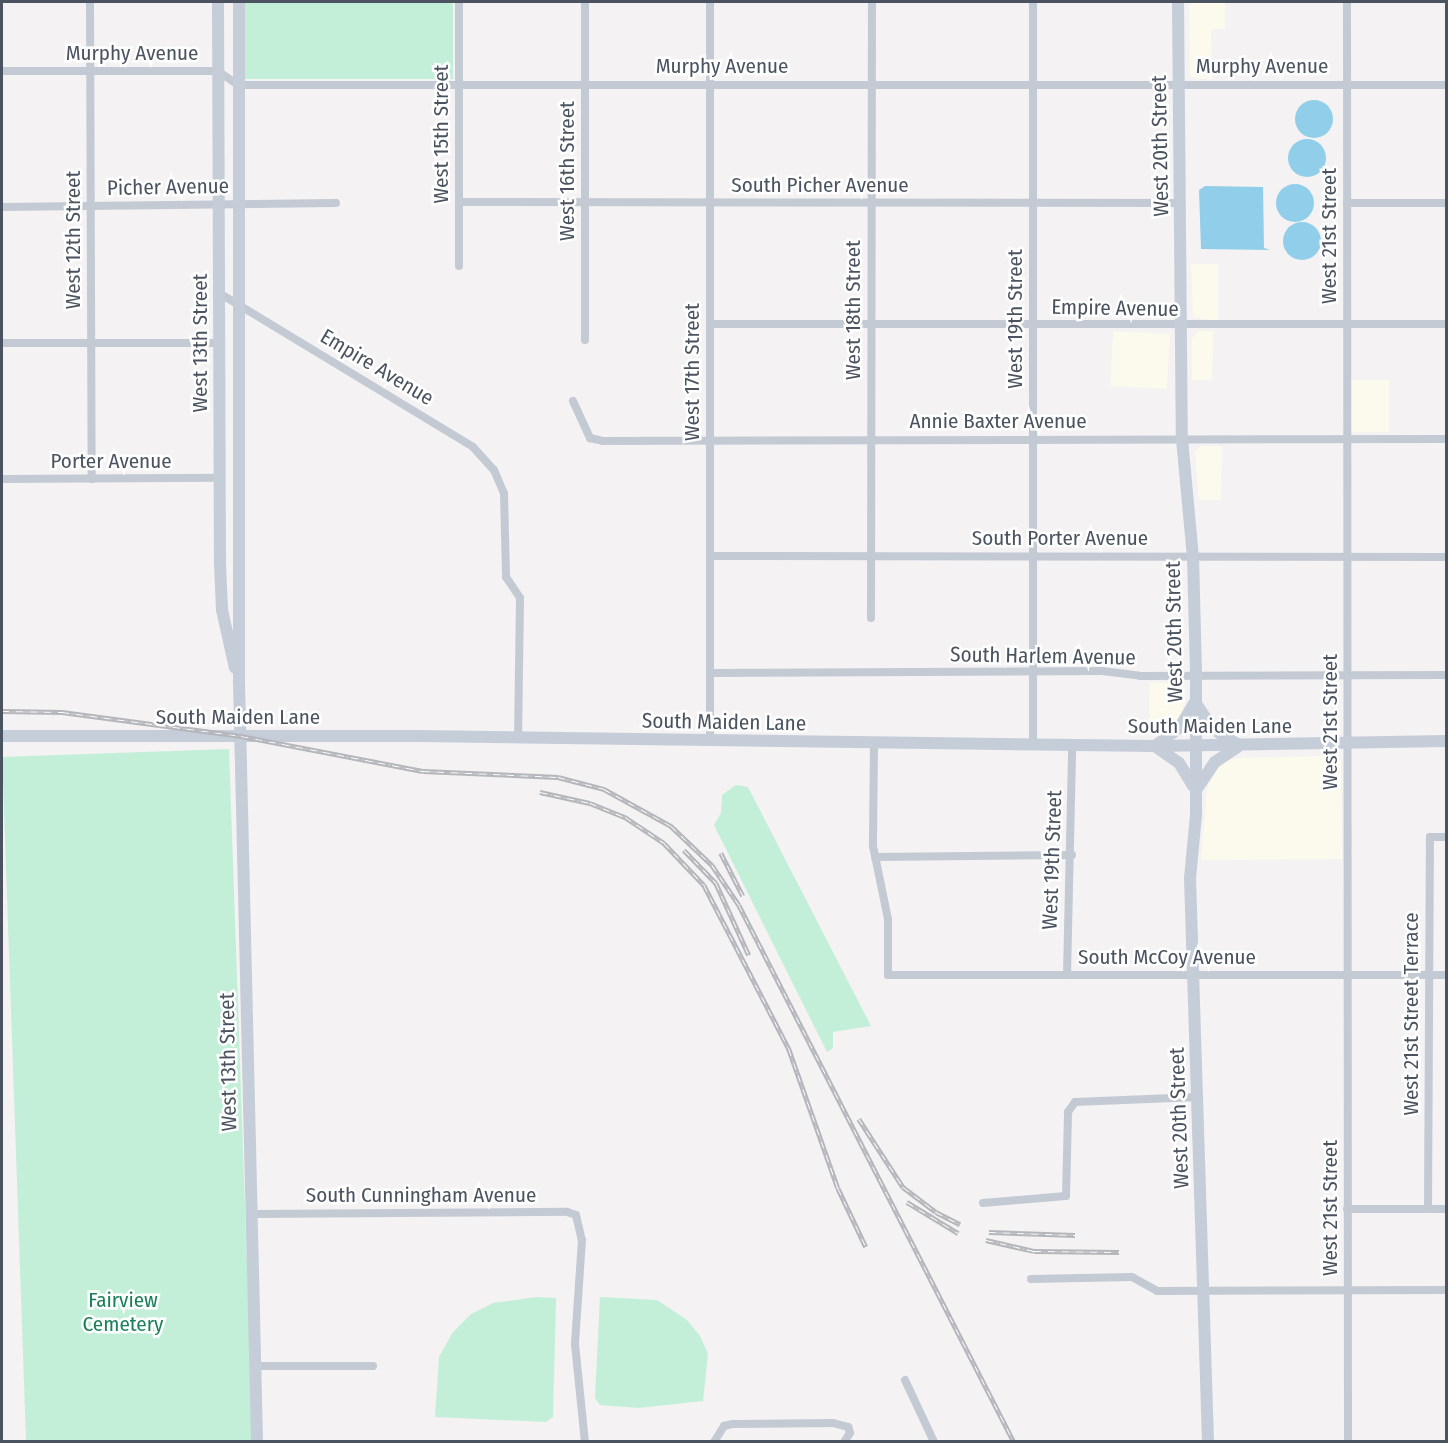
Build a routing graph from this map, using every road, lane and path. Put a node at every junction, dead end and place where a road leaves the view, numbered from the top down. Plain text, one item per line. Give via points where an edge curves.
1 (90, 2) edge
2 (459, 2) edge
3 (585, 2) edge
4 (710, 2) edge
5 (872, 2) edge
6 (1033, 2) edge
7 (1178, 2) edge
8 (1347, 2) edge
9 (218, 7) edge
10 (238, 7) edge
11 (218, 70) junction
12 (2, 71) edge
13 (90, 71) junction
14 (459, 84) junction
15 (585, 84) junction
16 (711, 84) junction
17 (872, 84) junction
18 (1033, 84) junction
19 (1179, 84) junction
20 (238, 85) junction
21 (1347, 85) junction
22 (1446, 85) edge
23 (219, 141) junction
24 (238, 143) junction
25 (459, 201) junction
26 (585, 202) junction
27 (238, 203) junction
28 (336, 203) dead end
29 (710, 203) junction
30 (871, 203) junction
31 (1033, 203) junction
32 (1180, 203) junction
33 (1347, 203) junction
34 (1446, 203) edge
35 (219, 206) junction
36 (2, 207) edge
37 (92, 207) junction
38 (459, 266) dead end
39 (219, 273) junction
40 (239, 273) junction
41 (219, 293) junction
42 (239, 304) junction
43 (710, 324) junction
44 (872, 324) junction
45 (1347, 324) junction
46 (1446, 324) edge
47 (1033, 325) junction
48 (1181, 327) junction
49 (239, 332) junction
50 (220, 338) junction
51 (585, 340) dead end
52 (92, 342) junction
53 (2, 343) edge
54 (220, 382) junction
55 (240, 383) junction
56 (573, 401) dead end
57 (220, 410) junction
58 (240, 411) junction
59 (872, 439) junction
60 (1033, 439) junction
61 (1182, 439) junction
62 (1347, 439) junction
63 (1446, 439) edge
64 (710, 440) junction
65 (220, 460) junction
66 (240, 461) junction
67 (2, 479) edge
68 (93, 479) junction
69 (220, 484) junction
70 (240, 490) junction
71 (710, 556) junction
72 (871, 556) junction
73 (1033, 556) junction
74 (1193, 556) junction
75 (1348, 557) junction
76 (1446, 557) edge
77 (871, 618) dead end
78 (1034, 672) junction
79 (710, 673) junction
80 (1196, 675) junction
81 (1348, 675) junction
82 (1446, 675) edge
83 (239, 682) junction
84 (1195, 701) junction
85 (2, 736) edge
86 (241, 736) junction
87 (518, 738) junction
88 (1446, 741) edge
89 (710, 742) junction
90 (874, 744) junction
91 (1348, 744) junction
92 (1033, 745) junction
93 (1072, 746) junction
94 (1155, 746) junction
95 (1195, 746) junction
96 (1239, 746) junction
97 (1196, 791) junction
98 (1446, 837) edge
99 (1072, 855) junction
100 (875, 857) junction
101 (1067, 975) junction
102 (1194, 975) junction
103 (1348, 975) junction
104 (1428, 975) junction
105 (1446, 975) edge
106 (1198, 1097) junction
107 (983, 1203) dead end
108 (1347, 1209) junction
109 (1428, 1209) junction
110 (1446, 1209) edge
111 (251, 1214) junction
112 (1031, 1279) dead end
113 (1204, 1290) junction
114 (1348, 1290) junction
115 (1446, 1290) edge
116 (255, 1366) junction
117 (373, 1366) dead end
118 (905, 1380) dead end
119 (257, 1442) edge
120 (585, 1442) edge
121 (714, 1442) edge
122 (844, 1442) edge
123 (934, 1442) edge
124 (1208, 1442) edge
125 (1348, 1442) edge

1 - 13 street, West 12th Street
2 - 14 street, West 15th Street
3 - 15 street, West 16th Street
4 - 16 street, West 17th Street
5 - 17 street, West 18th Street
6 - 18 street, West 19th Street
7 - 19 main road, West 20th Street
8 - 21 street, West 21st Street
9 - 10 main road
9 - 11 main road, West 13th Street
10 - 20 main road, West 13th Street
11 - 13 street, Murphy Avenue
11 - 20 street, Murphy Avenue
11 - 23 main road, West 13th Street
12 - 13 street, Murphy Avenue
13 - 37 street, West 12th Street
14 - 15 street, Murphy Avenue
14 - 20 street, Murphy Avenue
14 - 25 street, West 15th Street
15 - 16 street, Murphy Avenue
15 - 26 street, West 16th Street
16 - 17 street, Murphy Avenue
16 - 29 street, West 17th Street
17 - 18 street, Murphy Avenue
17 - 30 street, West 18th Street
18 - 19 street, Murphy Avenue
18 - 31 street, West 19th Street
19 - 21 street, Murphy Avenue
19 - 32 main road, West 20th Street
20 - 24 main road, West 13th Street
21 - 22 street, Murphy Avenue
21 - 33 street, West 21st Street
23 - 24 main road
23 - 35 main road, West 13th Street
24 - 27 main road, West 13th Street
25 - 26 street, South Picher Avenue
25 - 38 street, West 15th Street
26 - 29 street, South Picher Avenue
26 - 51 street, West 16th Street
27 - 28 street, Picher Avenue
27 - 35 street, Picher Avenue
27 - 40 main road, West 13th Street
29 - 30 street, South Picher Avenue
29 - 43 street, West 17th Street
30 - 31 street, South Picher Avenue
30 - 44 street, West 18th Street
31 - 32 street, South Picher Avenue
31 - 47 street, West 19th Street
32 - 48 main road, West 20th Street
33 - 34 street
33 - 45 street, West 21st Street
35 - 37 street, Picher Avenue
35 - 39 main road, West 13th Street
36 - 37 street, Picher Avenue
37 - 52 street, West 12th Street
39 - 40 main road
39 - 41 main road, West 13th Street
40 - 42 main road, West 13th Street
41 - 42 street, Empire Avenue
41 - 50 main road, West 13th Street
42 - 49 main road, West 13th Street
42 - 87 street, Empire Avenue via 472,447 487,460 501,486 506,577 520,598
43 - 44 street, Empire Avenue
43 - 64 street, West 17th Street
44 - 47 street, Empire Avenue
44 - 59 street, West 18th Street
45 - 46 street, Empire Avenue
45 - 48 street, Empire Avenue
45 - 62 street, West 21st Street
47 - 48 street, Empire Avenue
47 - 60 street, West 19th Street
48 - 61 main road, West 20th Street
49 - 50 main road
49 - 55 main road, West 13th Street
50 - 52 street
50 - 54 main road, West 13th Street
52 - 53 street
52 - 68 street, West 12th Street
54 - 55 main road
54 - 57 main road, West 13th Street
55 - 58 main road, West 13th Street
56 - 64 street, Annie Baxter Avenue via 586,432 595,440
57 - 58 main road
57 - 65 main road, West 13th Street
58 - 66 main road, West 13th Street
59 - 60 street, Annie Baxter Avenue
59 - 64 street, Annie Baxter Avenue
59 - 72 street, West 18th Street
60 - 61 street, Annie Baxter Avenue
60 - 73 street, West 19th Street
61 - 62 street, Annie Baxter Avenue
61 - 74 main road, West 20th Street
62 - 63 street, Annie Baxter Avenue
62 - 75 street, West 21st Street
64 - 71 street, West 17th Street
65 - 66 main road
65 - 69 main road, West 13th Street
66 - 70 main road, West 13th Street
67 - 68 street, Porter Avenue
68 - 69 street, Porter Avenue
69 - 70 main road
69 - 83 main road, West 13th Street via 222,610
70 - 83 main road, West 13th Street
71 - 72 street, South Porter Avenue
71 - 79 street, West 17th Street
72 - 73 street, South Porter Avenue
72 - 77 street, West 18th Street
73 - 74 street, South Porter Avenue
73 - 78 street, West 19th Street
74 - 75 street, South Porter Avenue
74 - 80 main road, West 20th Street
75 - 76 street, South Porter Avenue
75 - 81 street, West 21st Street
78 - 79 street, South Harlem Avenue
78 - 80 street, South Harlem Avenue
78 - 92 street, West 19th Street
79 - 89 street, West 17th Street
80 - 81 street, South Harlem Avenue
80 - 84 main road, West 20th Street
81 - 82 street, South Harlem Avenue
81 - 91 street, West 21st Street
83 - 86 main road, West 13th Street
84 - 94 main road via 1180,727
84 - 95 main road, West 20th Street
84 - 96 main road via 1213,729
85 - 86 main road, South Maiden Lane
86 - 87 main road, South Maiden Lane
86 - 111 main road, West 13th Street
87 - 89 main road, South Maiden Lane
88 - 91 main road, South Maiden Lane
89 - 90 main road, South Maiden Lane
90 - 92 main road, South Maiden Lane
90 - 100 street
91 - 96 main road, South Maiden Lane
91 - 103 street, West 21st Street
92 - 93 main road, South Maiden Lane
93 - 94 main road, South Maiden Lane
93 - 99 street, West 19th Street
94 - 95 main road, South Maiden Lane
94 - 97 main road via 1183,768
95 - 96 main road, South Maiden Lane
95 - 97 main road, West 20th Street
96 - 97 main road via 1215,762
97 - 102 main road, West 20th Street via 1190,878
98 - 104 street, West 21st Street Terrace via 1430,837
99 - 100 street
99 - 101 street, West 19th Street via 1067,877
100 - 101 street, South McCoy Avenue via 888,919 888,975
101 - 102 street, South McCoy Avenue
102 - 103 street, South McCoy Avenue
102 - 106 main road, West 20th Street
103 - 104 street, South McCoy Avenue
103 - 108 street, West 21st Street
104 - 105 street, South McCoy Avenue
104 - 109 street, West 21st Street Terrace
106 - 107 street via 1075,1102 1068,1112 1066,1196
106 - 113 main road, West 20th Street
108 - 109 street
108 - 114 street, West 21st Street
109 - 110 street
111 - 116 main road, West 13th Street
111 - 120 street, South Cunningham Avenue via 567,1212 579,1217 582,1227 575,1344
112 - 113 street via 1132,1277 1157,1291
113 - 114 street
113 - 124 main road, West 20th Street
114 - 115 street
114 - 125 street, West 21st Street
116 - 117 street
116 - 119 main road, West 13th Street
118 - 123 street
121 - 122 street via 723,1426 733,1424 833,1423 848,1427 850,1433

